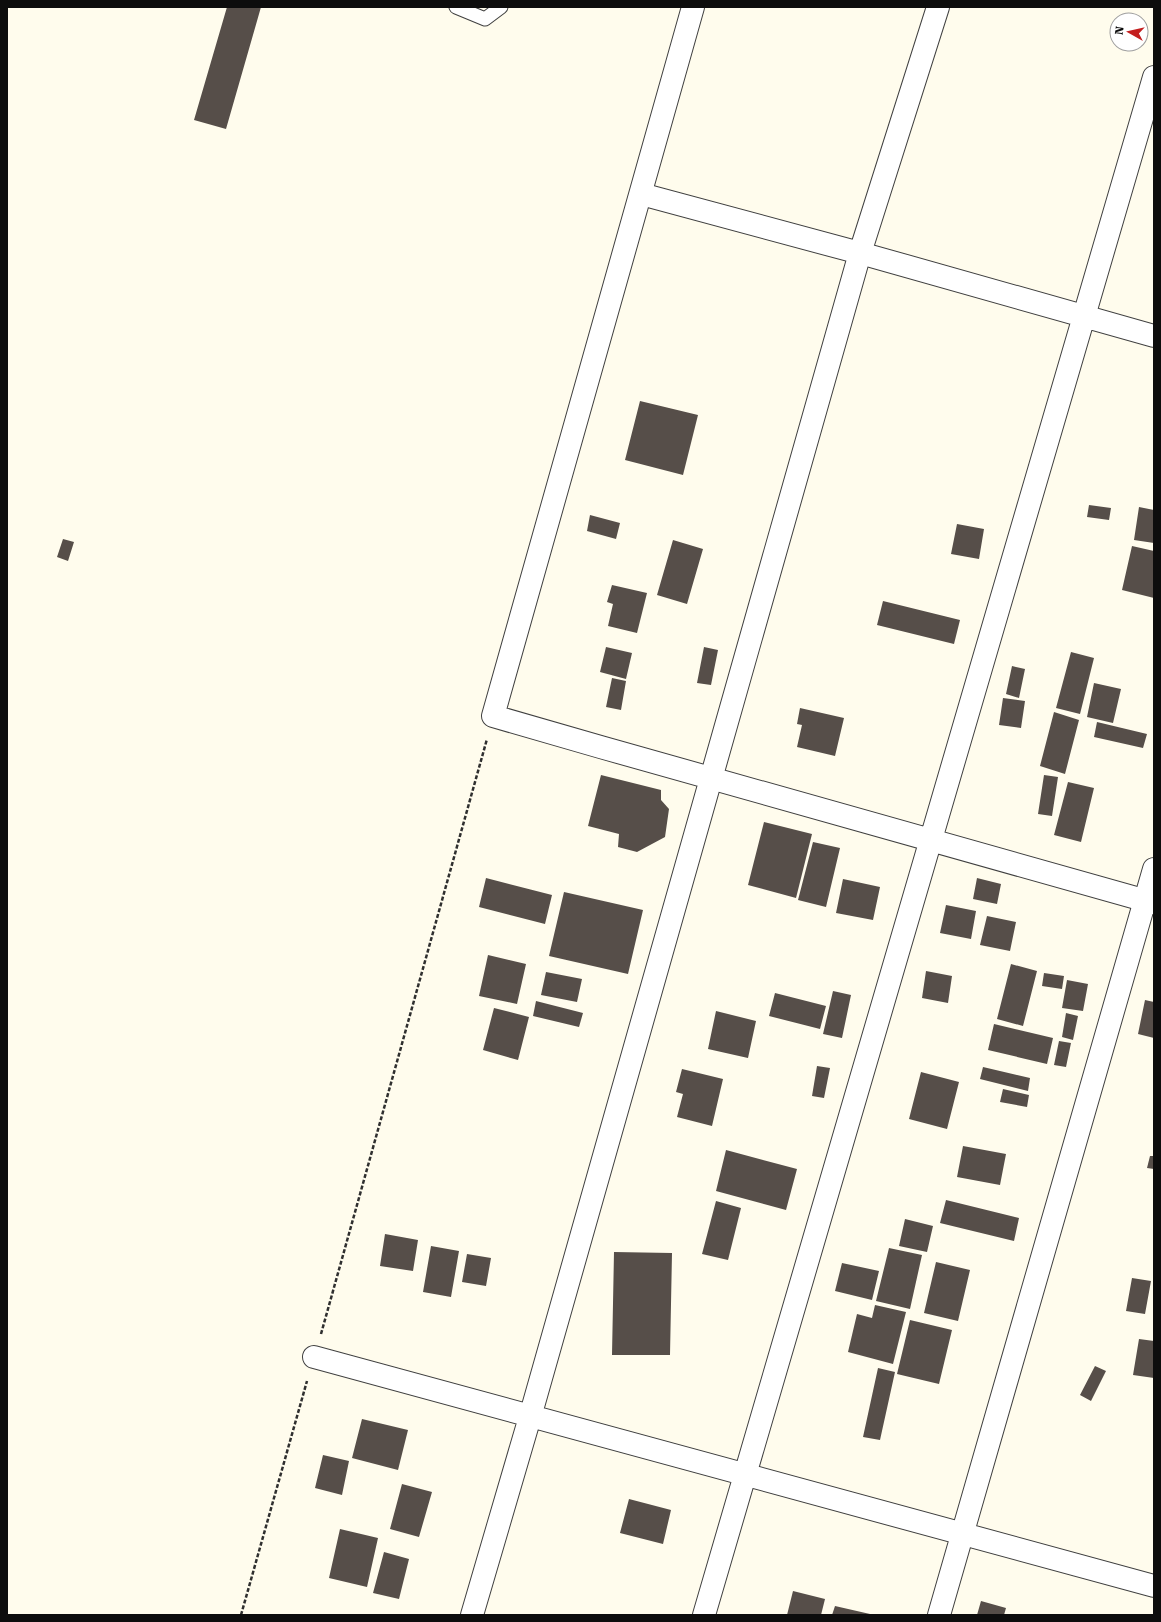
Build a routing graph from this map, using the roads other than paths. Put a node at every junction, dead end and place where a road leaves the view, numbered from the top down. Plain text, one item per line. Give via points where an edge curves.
1 (456, 7) edge
2 (501, 7) edge
3 (693, 7) edge
4 (938, 7) edge
5 (1154, 77) edge
6 (641, 194) junction
7 (860, 253) junction
8 (1084, 316) junction
9 (1154, 336) edge
10 (710, 779) junction
11 (931, 840) junction
12 (1154, 869) edge
13 (1149, 902) edge
14 (314, 1357) road end
15 (530, 1417) junction
16 (744, 1474) junction
17 (962, 1534) junction
18 (1154, 1586) edge
19 (472, 1615) edge
20 (704, 1615) edge
21 (939, 1615) edge

1 - 2 lane via 485,19
3 - 6 street
4 - 7 street
5 - 8 street
6 - 7 street
6 - 10 street via 493,716
7 - 8 street
7 - 10 street
8 - 9 street
8 - 11 street
10 - 11 street
10 - 15 street
11 - 13 street
11 - 16 street
12 - 13 street
13 - 17 street
14 - 15 street
15 - 16 street
15 - 19 street
16 - 17 street
16 - 20 street
17 - 18 street
17 - 21 street

